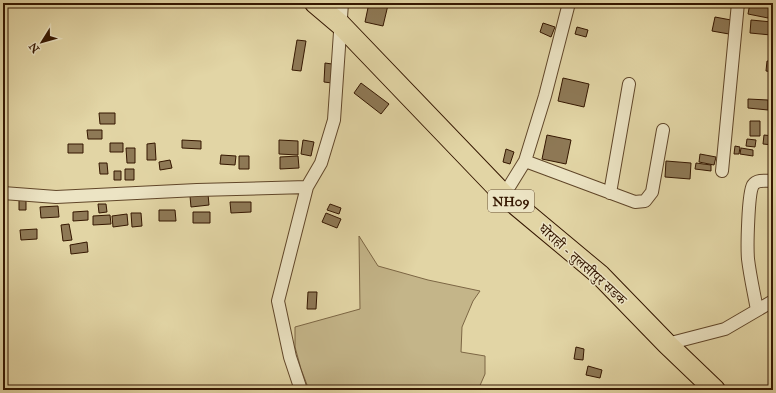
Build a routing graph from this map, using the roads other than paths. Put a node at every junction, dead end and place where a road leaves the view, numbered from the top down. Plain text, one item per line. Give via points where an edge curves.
1 (315, 3) edge
2 (342, 3) edge
3 (569, 3) edge
4 (738, 3) edge
5 (341, 25) junction
6 (629, 84) dead end
7 (663, 130) dead end
8 (525, 161) junction
9 (722, 171) dead end
10 (773, 181) edge
11 (306, 187) junction
12 (3, 193) edge
13 (610, 193) junction
14 (504, 194) junction
15 (773, 301) edge
16 (758, 310) junction
17 (667, 344) junction
18 (301, 390) edge
19 (715, 390) edge

1 - 5 main road, घोराही - तुलसीपुर सडक / NH09
2 - 5 street
3 - 8 street
4 - 9 street
5 - 11 street via 334,120 321,164
5 - 14 main road, घोराही - तुलसीपुर सडक / NH09
6 - 13 street
7 - 13 street via 656,177 652,192 645,201 635,202
8 - 13 street
8 - 14 street
10 - 16 street via 756,182 752,186 750,200 748,258
11 - 12 street via 56,197
11 - 18 street via 278,301 290,357
14 - 17 main road, घोराही - तुलसीपुर सडक / NH09 via 600,275
15 - 16 street
16 - 17 street via 725,329
17 - 19 main road, घोराही - तुलसीपुर सडक / NH09

